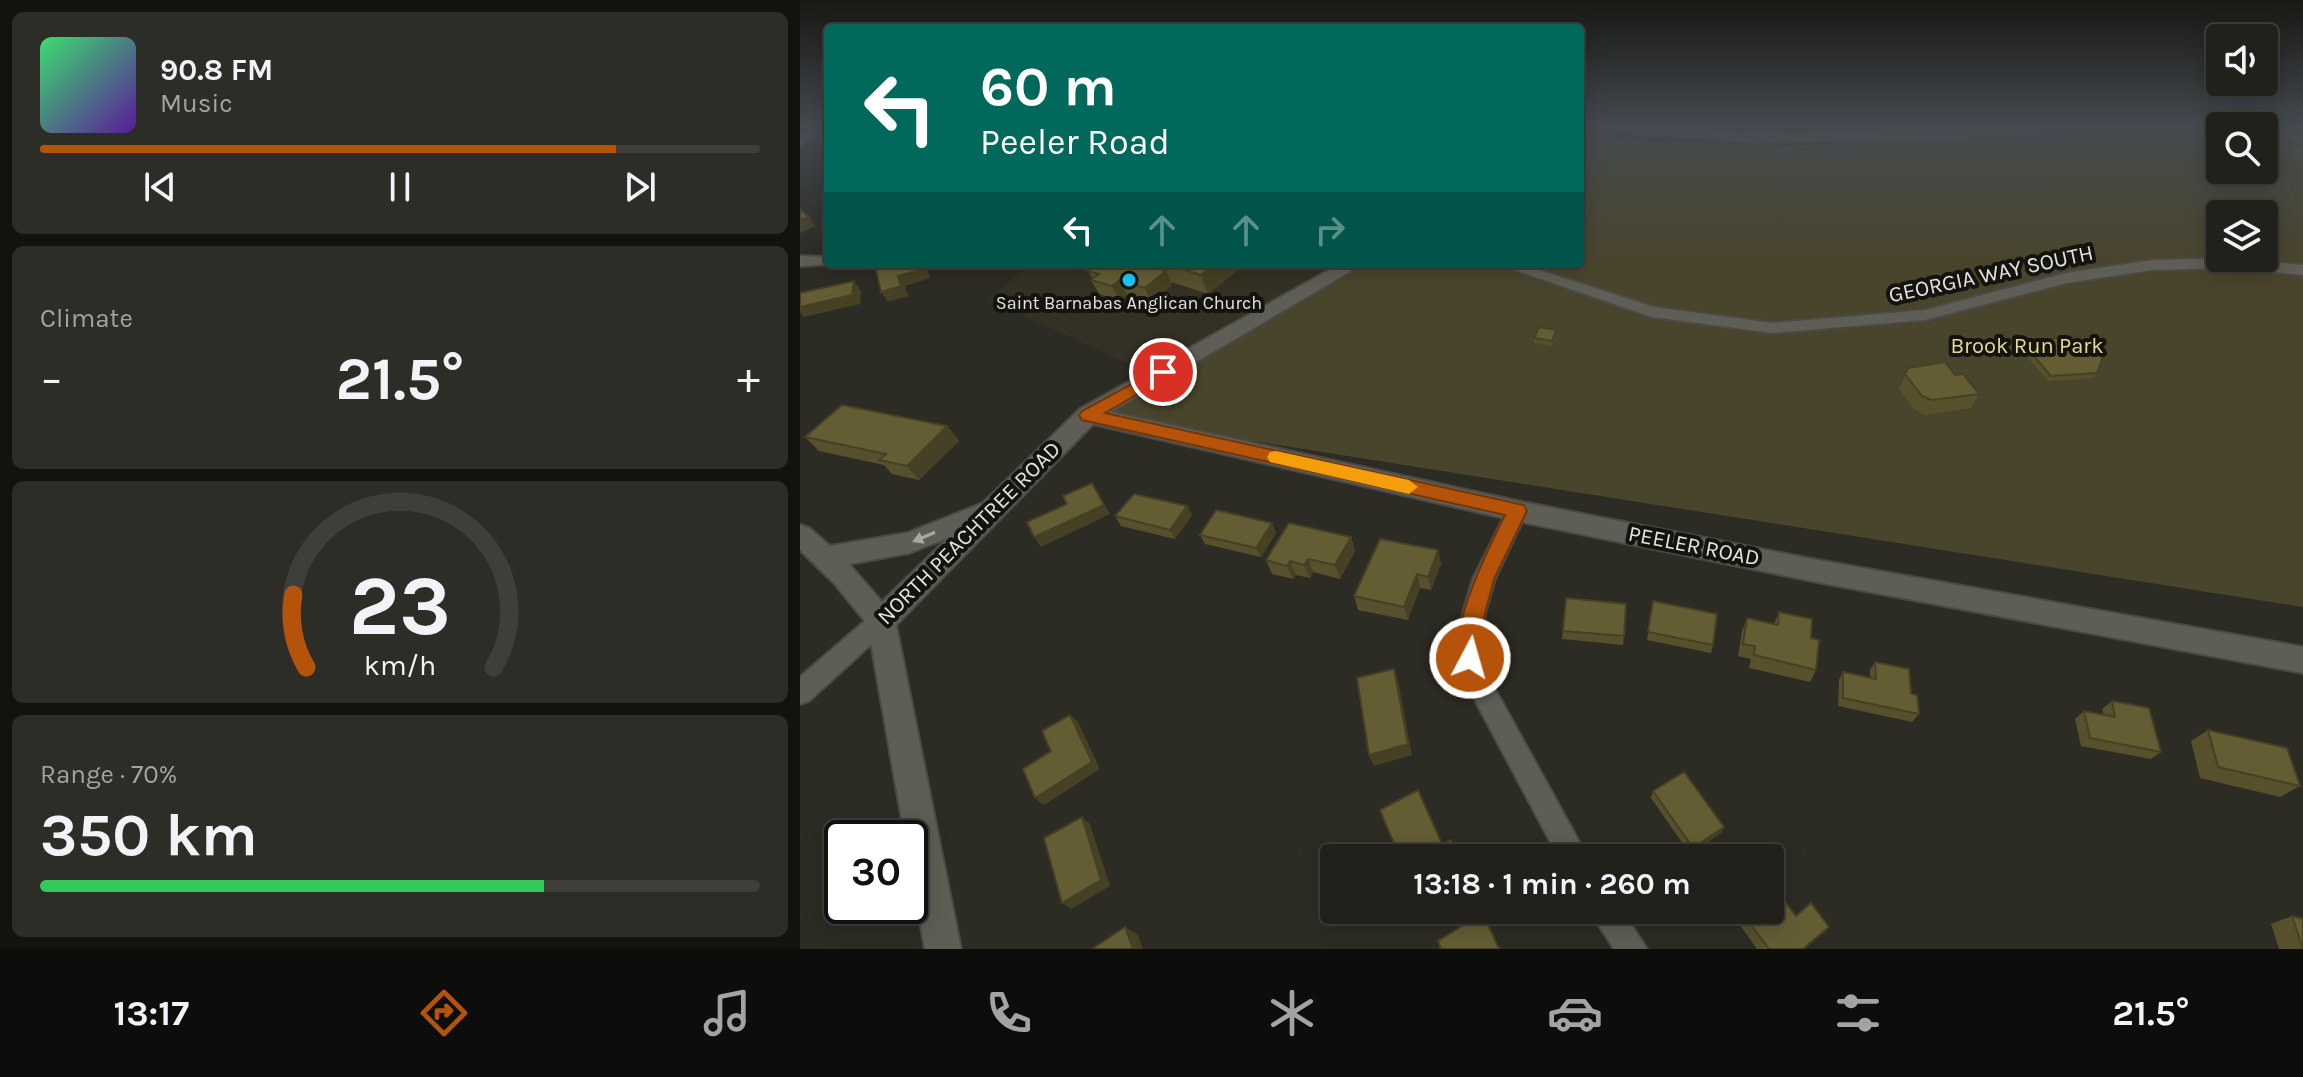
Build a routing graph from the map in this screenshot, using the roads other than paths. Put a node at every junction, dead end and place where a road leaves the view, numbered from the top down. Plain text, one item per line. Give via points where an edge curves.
1 (800, 261) edge
2 (824, 262) edge
3 (1347, 268) edge
4 (1517, 268) edge
5 (2303, 270) edge
6 (1088, 415) junction
7 (996, 507) junction
8 (1517, 511) junction
9 (800, 535) edge
10 (828, 557) junction
11 (881, 621) junction
12 (2303, 660) edge
13 (800, 693) edge
14 (1566, 844) edge
15 (1614, 924) edge
16 (943, 949) edge
17 (1632, 949) edge

1 - 2 street
3 - 6 street, NORTH PEACHTREE ROAD
4 - 5 street, GEORGIA WAY SOUTH via 1652,312 1773,328 1925,315 2066,278 2152,265 2228,263
6 - 7 street, NORTH PEACHTREE ROAD
6 - 8 street, PEELER ROAD
7 -> 10 street via 909,543
7 - 11 street, NORTH PEACHTREE ROAD
8 - 12 street, PEELER ROAD
8 - 14 street via 1484,579 1470,658
9 - 10 street
10 - 11 street
11 - 13 street, NORTH PEACHTREE ROAD
11 - 16 street
15 - 17 street

